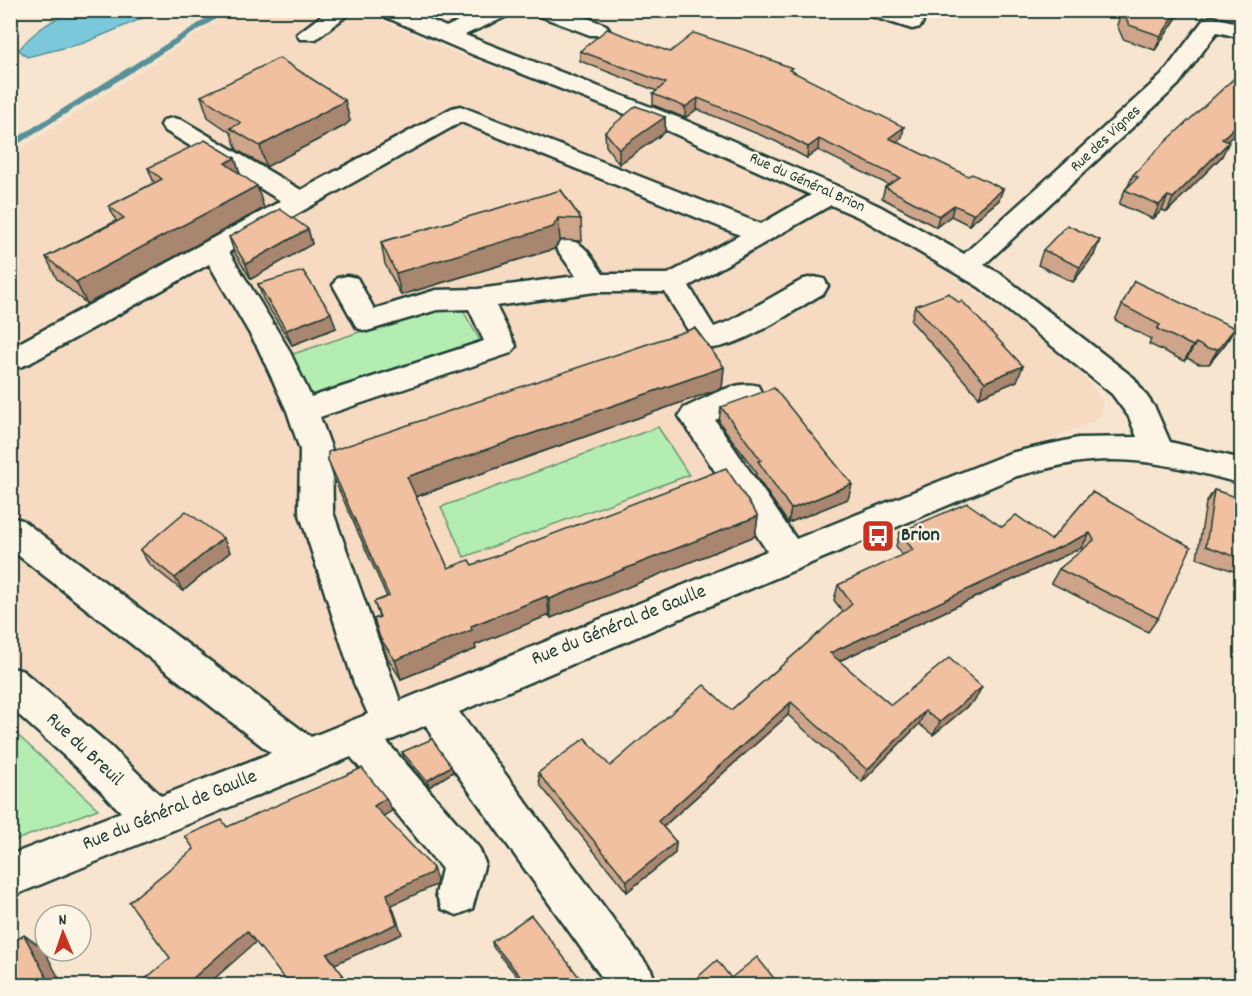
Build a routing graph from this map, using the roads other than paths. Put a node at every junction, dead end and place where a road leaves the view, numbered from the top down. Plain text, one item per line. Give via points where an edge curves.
1 (344, 10) edge
2 (389, 10) edge
3 (507, 10) edge
4 (544, 10) edge
5 (876, 10) edge
6 (912, 22) dead end
7 (598, 30) dead end
8 (1242, 31) edge
9 (308, 34) dead end
10 (447, 35) junction
11 (173, 125) dead end
12 (830, 193) junction
13 (301, 201) junction
14 (762, 234) junction
15 (570, 248) dead end
16 (214, 249) junction
17 (967, 266) junction
18 (595, 283) junction
19 (673, 283) junction
20 (347, 285) dead end
21 (814, 286) dead end
22 (478, 299) junction
23 (20, 356) dead end
24 (747, 394) dead end
25 (302, 411) junction
26 (1156, 452) junction
27 (1242, 472) edge
28 (10, 530) edge
29 (790, 557) junction
30 (10, 683) edge
31 (434, 702) junction
32 (373, 728) junction
33 (307, 757) junction
34 (155, 818) junction
35 (10, 876) edge
36 (457, 894) dead end
37 (635, 986) edge

1 - 9 street
2 - 10 street, Rue du Général Brion
3 - 10 street
4 - 7 street
5 - 6 street
8 - 17 street, Rue des Vignes via 1212,24 1170,80
10 - 12 street, Rue du Général Brion via 673,124
11 - 13 street
12 - 14 street
12 - 17 street, Rue du Général Brion
13 - 14 street via 460,113
13 - 16 street
14 - 19 street
15 - 18 street
16 - 23 street
16 - 25 street via 273,348
17 - 26 street, Rue du Général Brion via 1123,386 1142,409
18 - 19 street
18 - 22 street
19 - 21 street via 708,340 741,328
20 - 22 street via 368,321 436,300
22 - 25 street via 501,346
24 - 29 street via 695,416
25 - 32 street via 316,450 316,512 373,683
26 - 27 street, Rue du Général de Gaulle
26 - 29 street, Rue du Général de Gaulle via 1102,448 1010,465
28 - 33 street
29 - 31 street, Rue du Général de Gaulle
30 - 34 street, Rue du Breuil via 95,758
31 - 32 street, Rue du Général de Gaulle
31 - 37 street via 448,731
32 - 33 street, Rue du Général de Gaulle
32 - 36 street via 464,863
33 - 34 street, Rue du Général de Gaulle
34 - 35 street, Rue du Général de Gaulle

